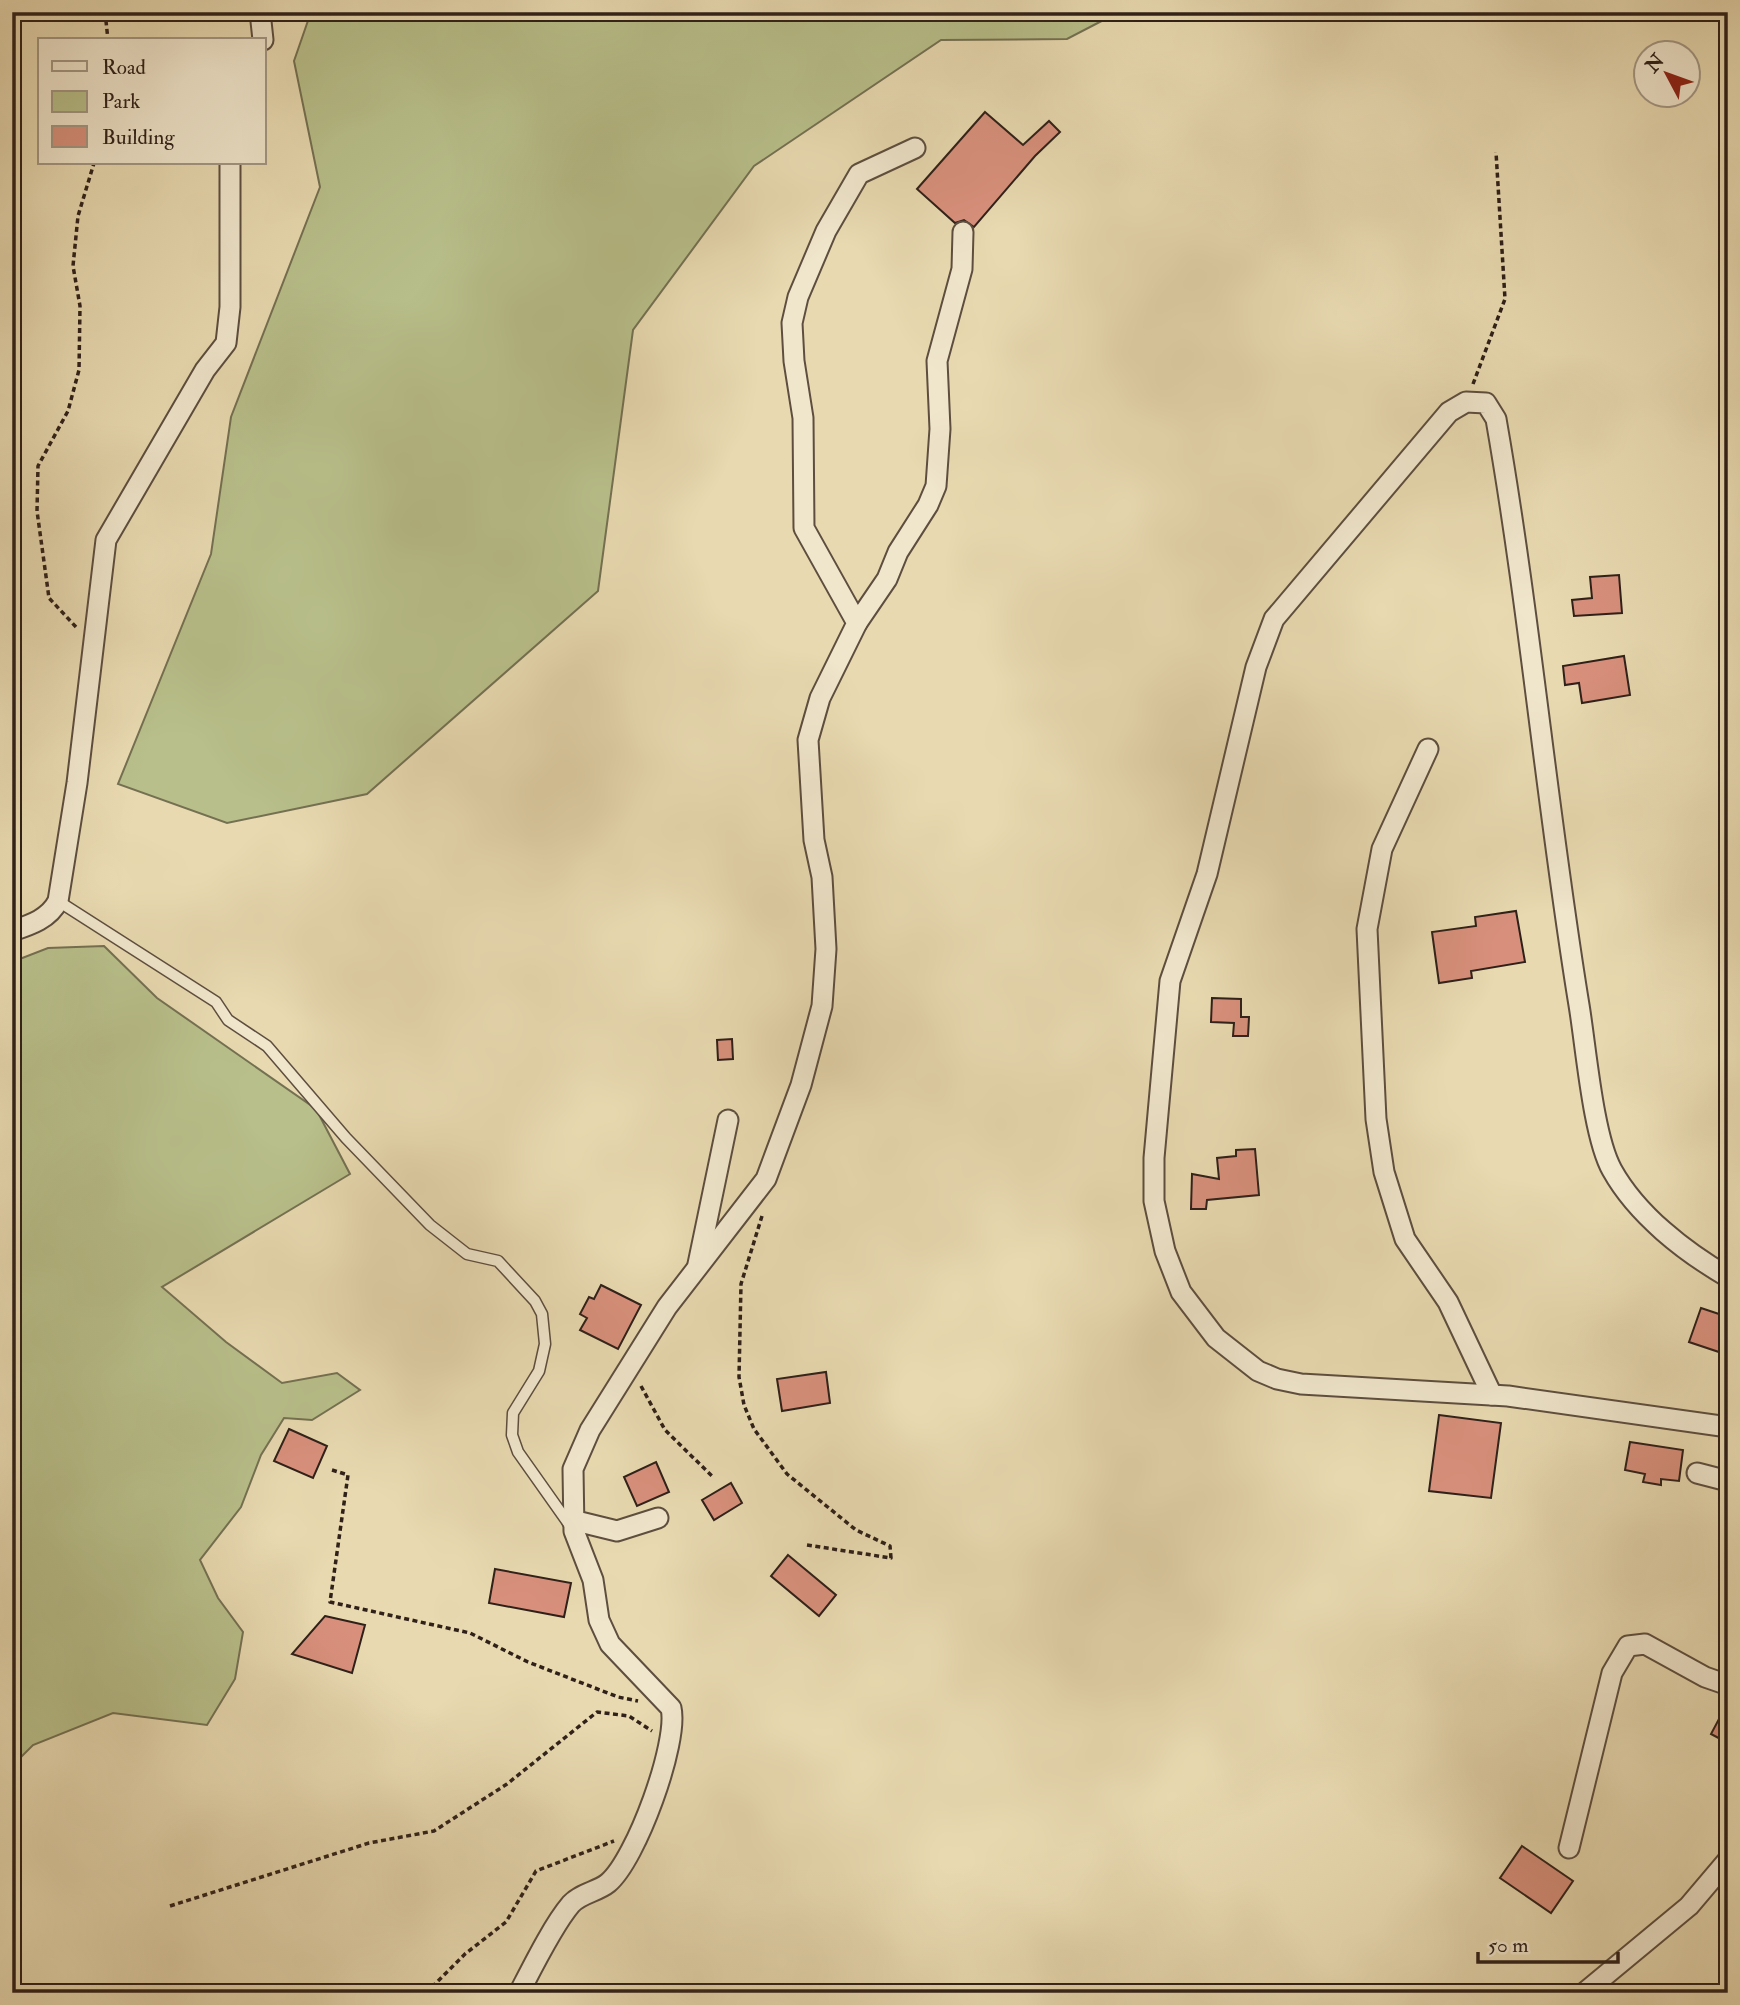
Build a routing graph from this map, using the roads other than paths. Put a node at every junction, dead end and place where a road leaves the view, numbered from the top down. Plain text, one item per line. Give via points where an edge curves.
1 (260, 12) edge
2 (263, 38) edge
3 (915, 148) dead end
4 (230, 164) edge
5 (963, 232) dead end
6 (857, 623) junction
7 (1428, 749) dead end
8 (58, 901) junction
9 (12, 931) edge
10 (728, 1120) dead end
11 (697, 1269) junction
12 (1728, 1277) edge
13 (1492, 1395) junction
14 (1728, 1427) edge
15 (1698, 1473) dead end
16 (1728, 1482) edge
17 (657, 1518) dead end
18 (573, 1525) junction
19 (1728, 1685) edge
20 (1569, 1848) dead end
21 (1728, 1860) edge
22 (519, 1993) edge
23 (1584, 1993) edge

1 - 2 street
3 - 6 street via 859,174 826,231 792,323 803,418 803,528
4 - 8 street via 226,343 205,370 106,540
5 - 6 street via 962,268 937,361 940,429 936,486 887,579
6 - 11 street via 820,698 807,740 825,913 825,992 801,1085 766,1179
7 - 13 street via 1382,849 1367,929 1376,1119 1384,1172 1405,1239 1448,1301
8 - 9 street via 53,911
8 - 18 lane via 216,1002 228,1020 267,1046 346,1138 430,1225 467,1254 498,1261 521,1283 542,1314 545,1344 538,1371 513,1413 512,1435 519,1452
10 - 11 street
11 - 18 street via 667,1307 577,1457 571,1486
12 - 13 street via 1650,1217 1624,1187 1605,1152 1567,932 1496,419 1486,403 1466,402 1449,412 1294,591 1267,634 1207,874 1170,981 1154,1201 1165,1251 1181,1292 1216,1338 1258,1371 1300,1384
13 - 14 street
15 - 16 street
17 - 18 street via 617,1531
18 - 22 street via 610,1644 671,1708 670,1744 640,1831 608,1883 581,1896 565,1912
19 - 20 street via 1645,1644 1628,1646 1612,1673
21 - 23 street via 1689,1906

